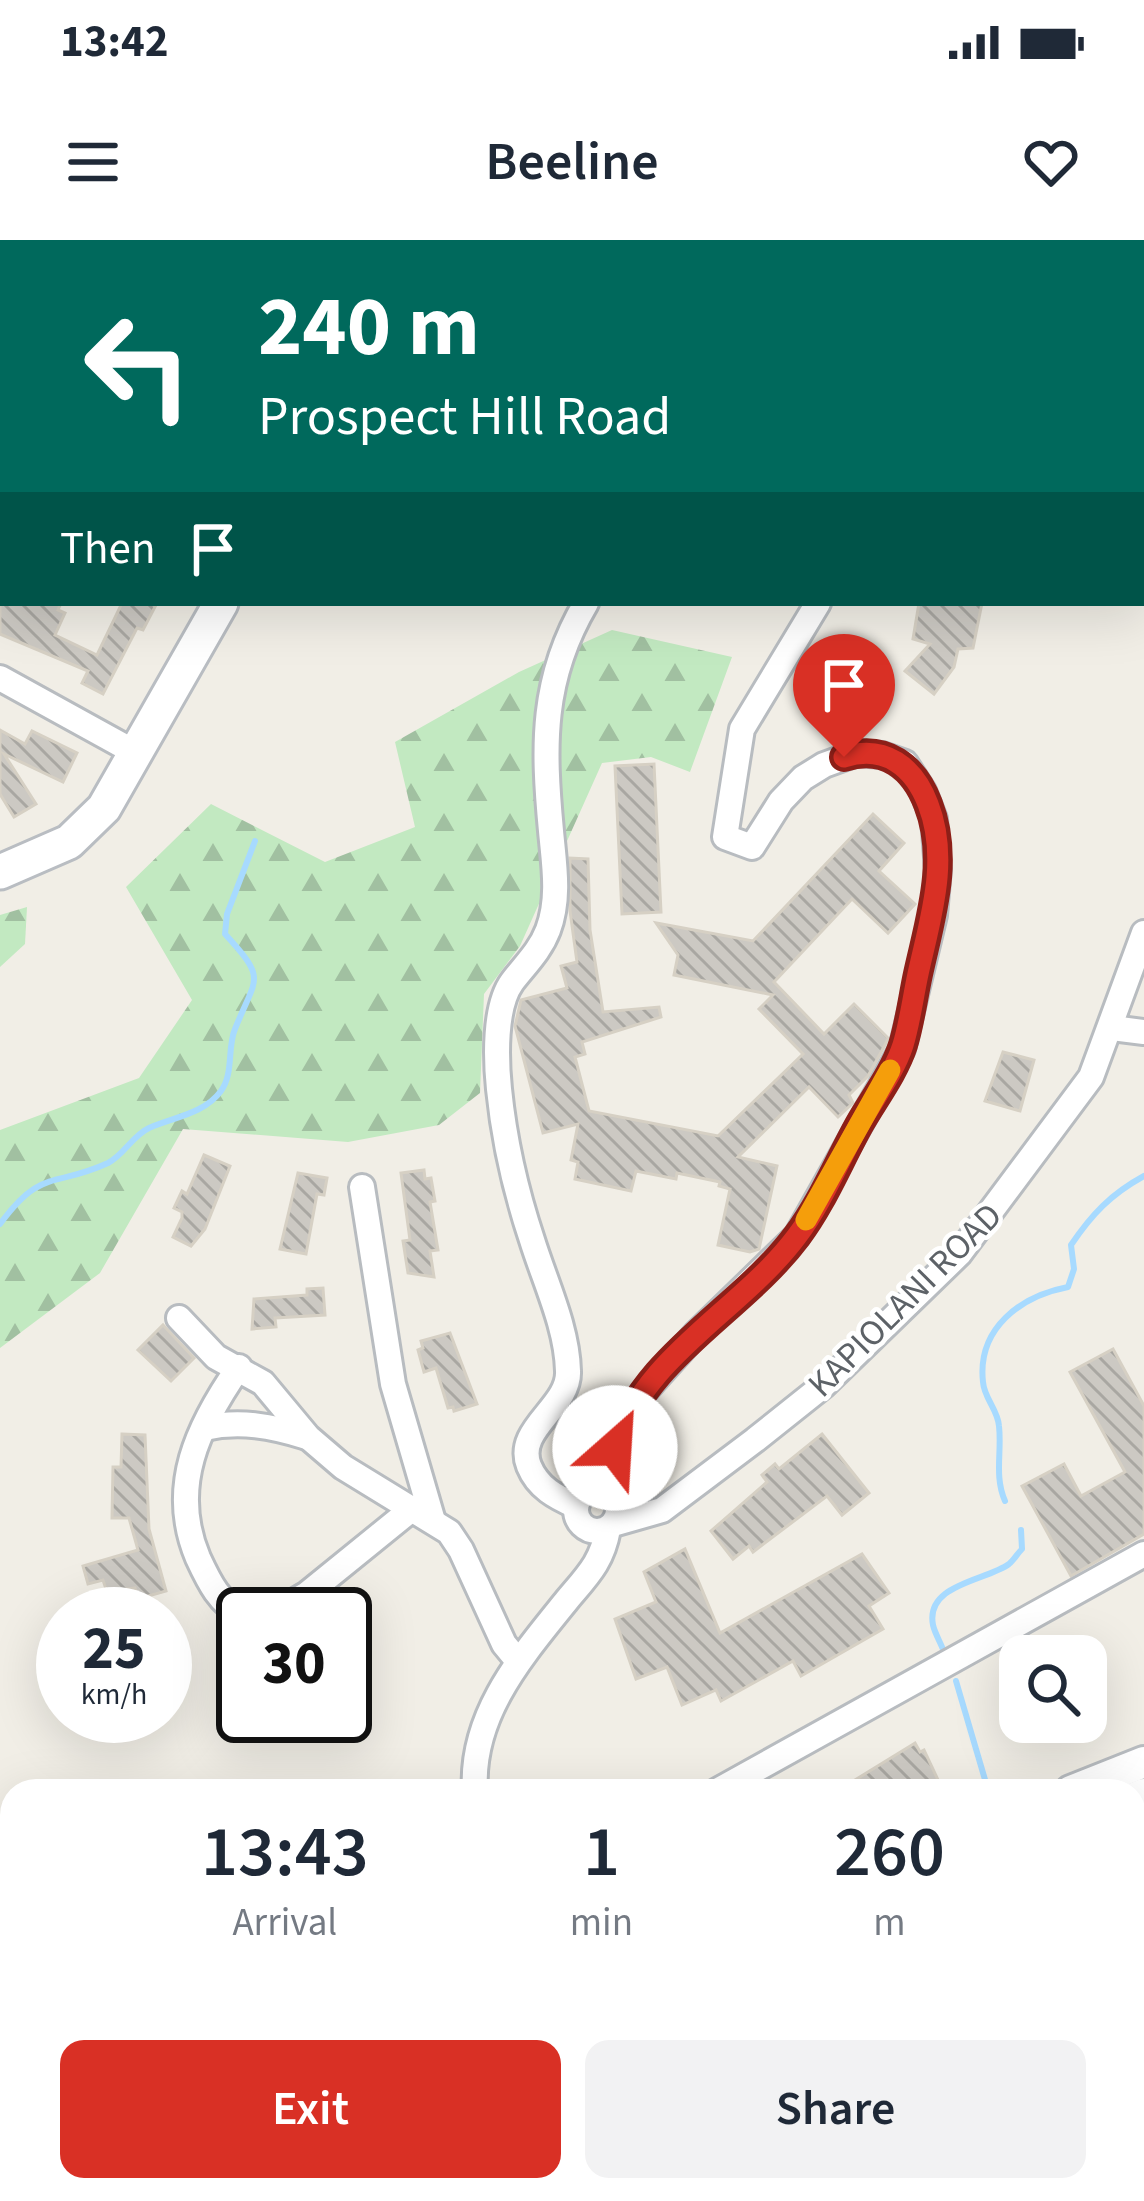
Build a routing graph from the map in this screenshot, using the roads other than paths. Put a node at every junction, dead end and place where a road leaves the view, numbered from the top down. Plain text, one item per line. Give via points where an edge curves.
1 (219, 606) edge
2 (585, 606) edge
3 (816, 606) edge
4 (0, 678) edge
5 (136, 753) junction
6 (0, 872) edge
7 (1144, 933) edge
8 (1112, 1028) junction
9 (1144, 1032) edge
10 (362, 1187) dead end
11 (179, 1318) dead end
12 (239, 1367) junction
13 (204, 1428) junction
14 (308, 1437) junction
15 (609, 1493) junction
16 (576, 1506) junction
17 (423, 1515) junction
18 (610, 1527) junction
19 (1144, 1554) edge
20 (317, 1587) edge
21 (216, 1595) edge
22 (518, 1660) junction
23 (1144, 1762) edge
24 (476, 1779) edge
25 (739, 1779) edge
26 (1114, 1779) edge

1 - 5 main road
2 - 16 street via 556,667 546,714 556,887 548,929 501,1010 499,1086 569,1378 526,1444 527,1462 538,1483
3 - 15 street via 742,729 725,836 752,848 781,801 824,765 856,753 904,764 934,819 936,892 902,1049 797,1236 682,1348 624,1420
4 - 5 street
5 - 6 main road via 87,827 52,852
7 - 8 street, KAPIOLANI ROAD
8 - 9 street
8 - 18 street, KAPIOLANI ROAD via 1091,1077 958,1254 755,1441 662,1510
10 - 17 street via 392,1384
11 - 12 street via 215,1357
12 - 13 street
12 - 14 street
13 - 14 street via 253,1424
13 - 21 street via 186,1473 185,1516
14 - 17 street via 369,1486
15 - 16 street via 589,1490
15 - 18 street via 618,1508
16 - 18 street via 582,1525
17 - 20 street
17 - 22 street via 461,1550
18 - 22 street via 603,1556
19 - 25 street
22 - 24 street via 480,1738
23 - 26 street

